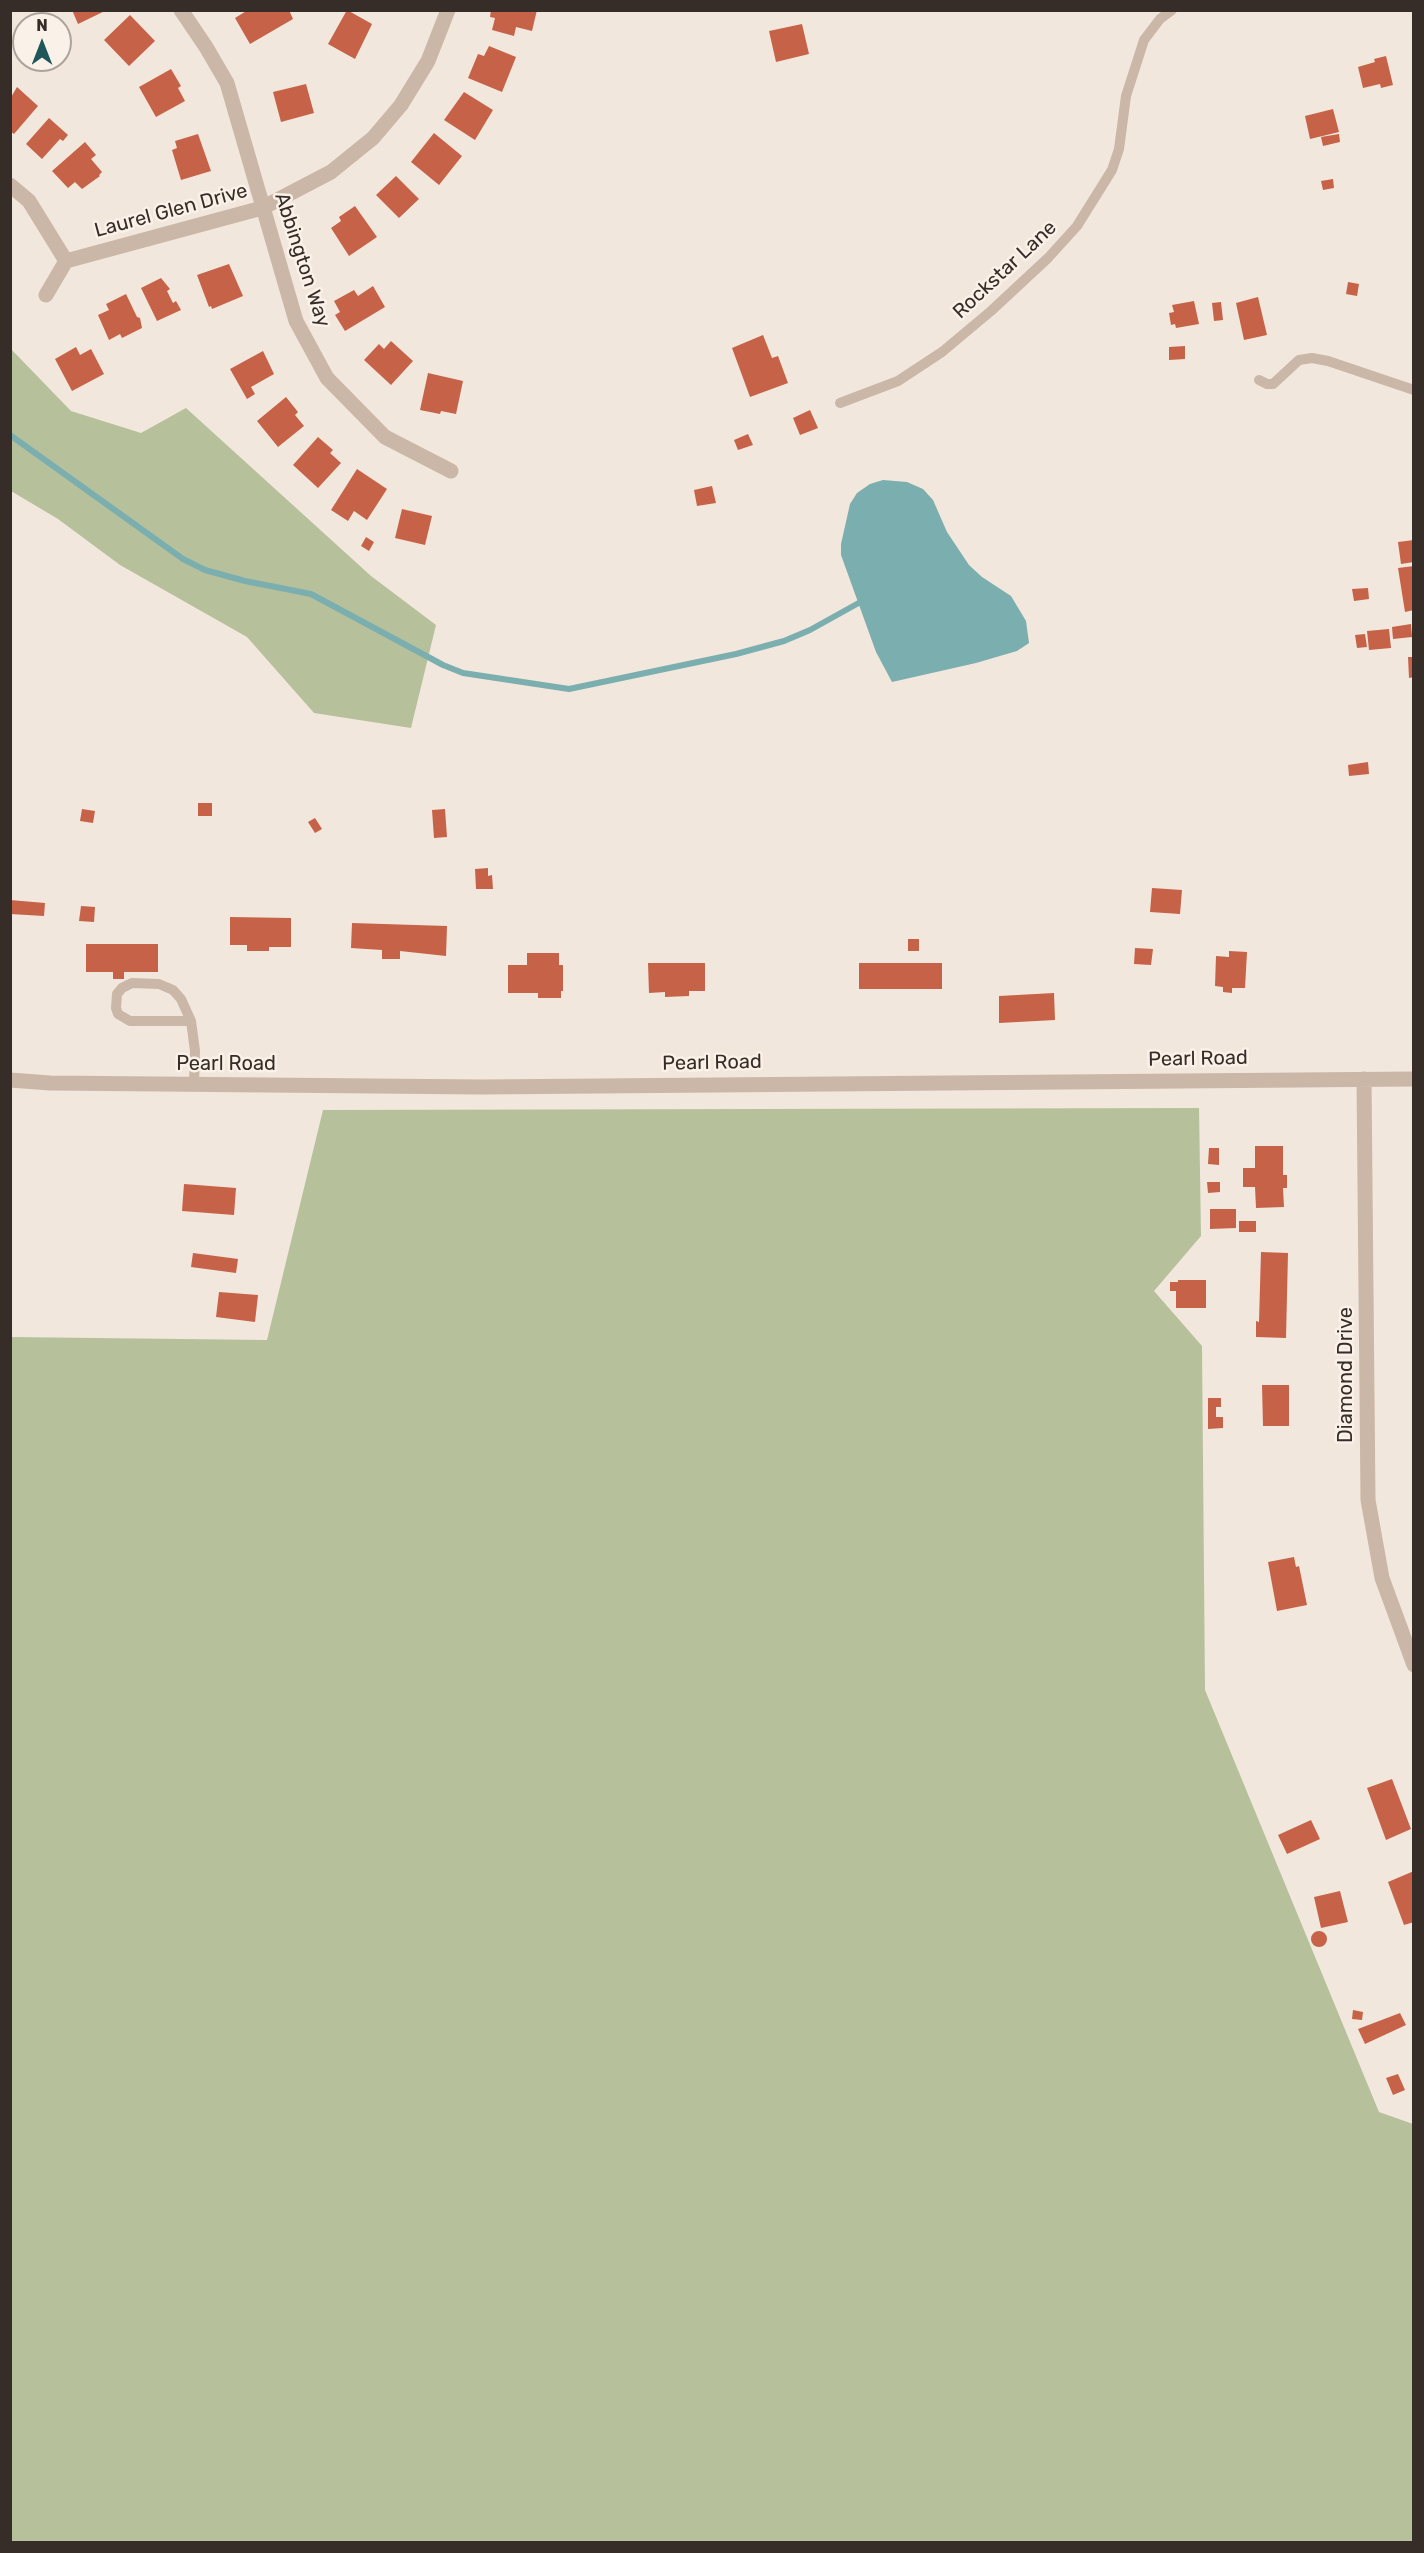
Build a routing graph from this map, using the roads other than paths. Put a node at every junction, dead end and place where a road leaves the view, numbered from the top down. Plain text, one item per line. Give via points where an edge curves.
1 (181, 10) edge
2 (448, 10) edge
3 (1172, 10) edge
4 (10, 185) edge
5 (262, 208) junction
6 (66, 261) junction
7 (46, 295) dead end
8 (1259, 380) dead end
9 (1413, 390) edge
10 (840, 403) dead end
11 (451, 471) dead end
12 (191, 1021) junction
13 (1364, 1078) junction
14 (1413, 1079) edge
15 (10, 1080) edge
16 (194, 1084) junction
17 (1413, 1665) edge

1 - 5 street, Abbington Way via 226,83
2 - 5 street, Laurel Glen Drive via 428,61 401,105 373,138 331,172
3 - 10 lane, Rockstar Lane via 1144,40 1126,96 1112,170 1077,226 1032,273 942,352 898,381
4 - 6 street via 28,201
5 - 6 street, Laurel Glen Drive
5 - 11 street, Abbington Way via 296,321 327,378 385,436
6 - 7 street
8 - 9 lane via 1273,384 1299,360 1312,358
12 - 12 lane via 130,1021 118,1014 117,994 132,983 159,984 181,999
12 - 16 lane
13 - 14 street, Pearl Road
13 - 16 street, Pearl Road via 482,1087
13 - 17 street, Diamond Drive via 1368,1500 1382,1578
15 - 16 street, Pearl Road

